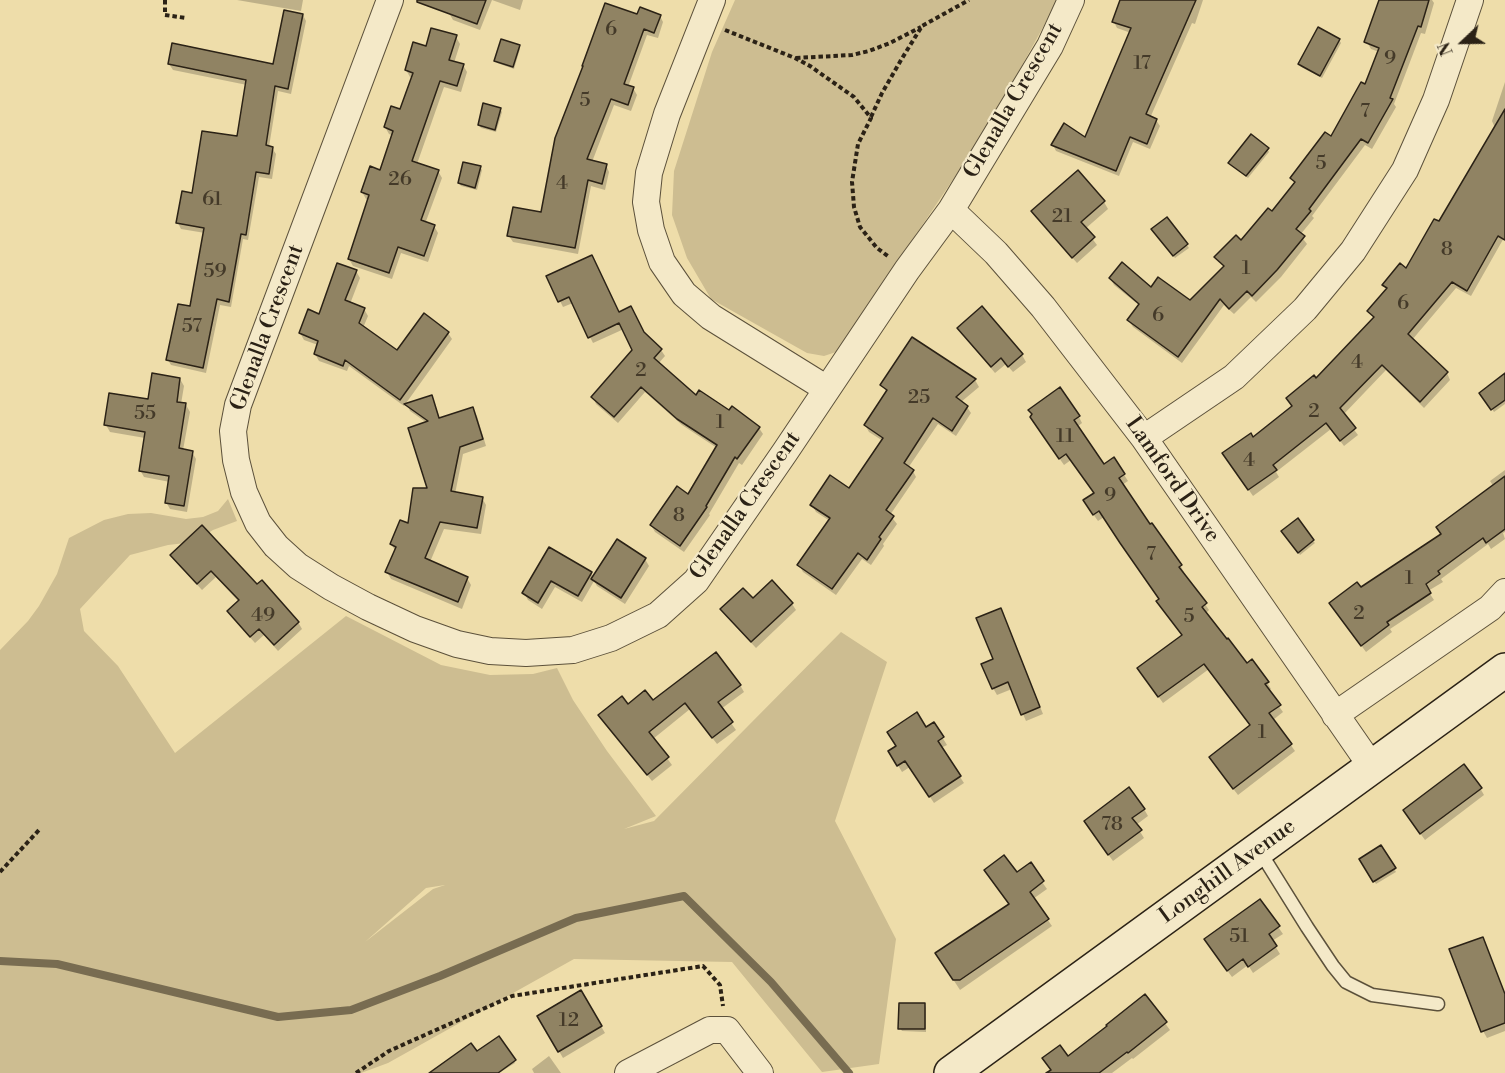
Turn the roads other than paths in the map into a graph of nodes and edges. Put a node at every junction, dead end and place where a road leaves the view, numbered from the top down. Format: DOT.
graph roads {
  1 [pos="390,0"];
  2 [pos="1071,0"];
  3 [pos="1470,0"];
  4 [pos="708,10"];
  5 [pos="951,210"];
  6 [pos="827,389"];
  7 [pos="1144,438"];
  8 [pos="1505,592"];
  9 [pos="1505,670"];
  10 [pos="1335,715"];
  11 [pos="1371,767"];
  12 [pos="1258,849"];
  13 [pos="1438,1005"];
  14 [pos="628,1073"];
  15 [pos="760,1073"];
  16 [pos="951,1073"];
  1 -- 6 [label="street, Glenalla Crescent"];
  2 -- 5 [label="street, Glenalla Crescent"];
  3 -- 7 [label="street"];
  4 -- 6 [label="street"];
  5 -- 6 [label="street, Glenalla Crescent"];
  5 -- 7 [label="street, Lamford Drive"];
  7 -- 10 [label="street, Lamford Drive"];
  8 -- 10 [label="street"];
  9 -- 11 [label="street, Longhill Avenue"];
  10 -- 11 [label="street, Lamford Drive"];
  11 -- 12 [label="street, Longhill Avenue"];
  12 -- 13 [label="lane"];
  12 -- 16 [label="street, Longhill Avenue"];
  14 -- 15 [label="street"];
}
